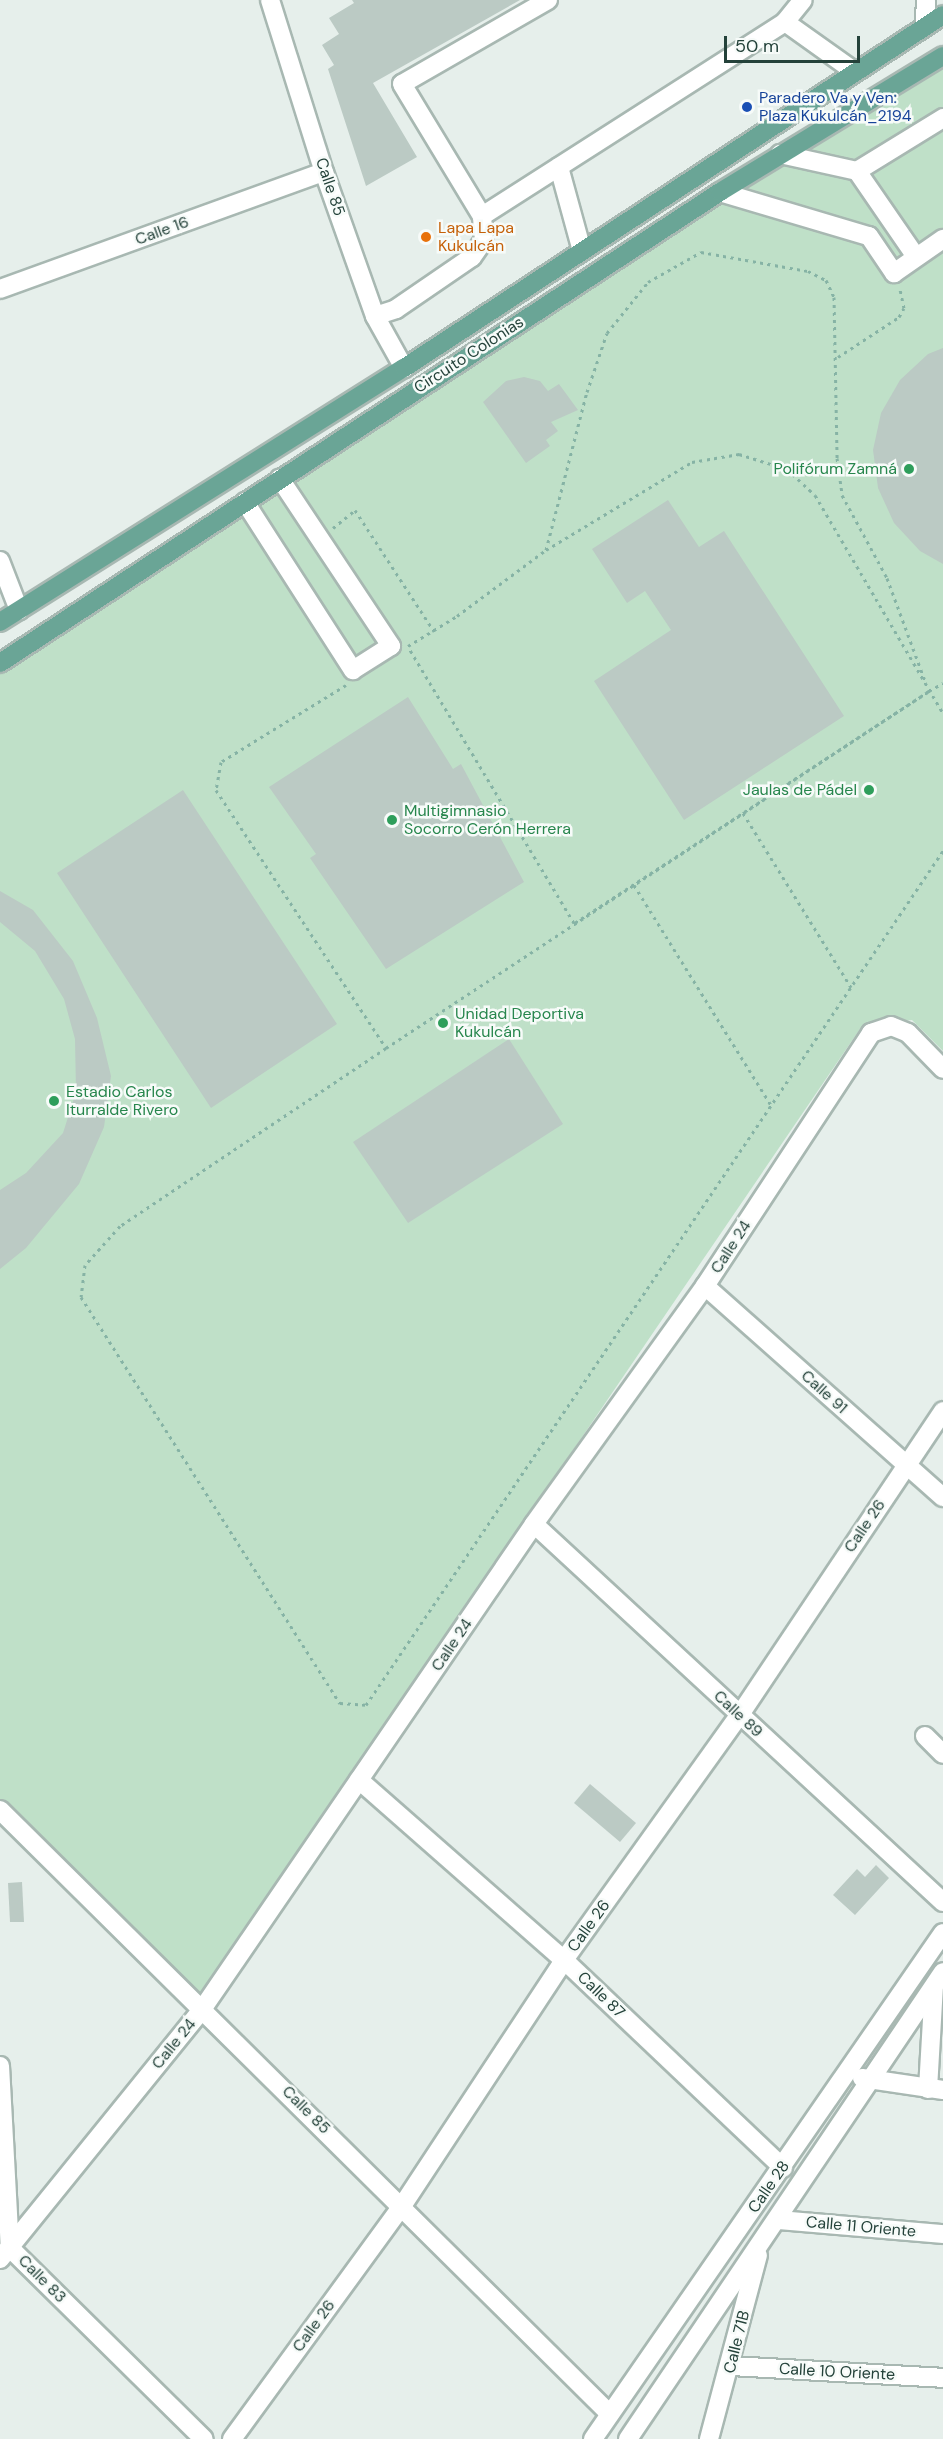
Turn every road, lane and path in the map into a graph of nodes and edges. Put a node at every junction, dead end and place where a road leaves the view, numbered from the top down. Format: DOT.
graph roads {
  1 [pos="270,0"];
  2 [pos="548,0"];
  3 [pos="803,0"];
  4 [pos="926,0"];
  5 [pos="943,15"];
  6 [pos="786,22"];
  7 [pos="925,24"];
  8 [pos="943,56"];
  9 [pos="855,72"];
  10 [pos="943,118"];
  11 [pos="780,154"];
  12 [pos="559,167"];
  13 [pos="857,171"];
  14 [pos="324,172"];
  15 [pos="720,192"];
  16 [pos="482,216"];
  17 [pos="943,238"];
  18 [pos="582,251"];
  19 [pos="916,257"];
  20 [pos="894,273"];
  21 [pos="0,289"];
  22 [pos="375,316"];
  23 [pos="838,357"];
  24 [pos="404,368"];
  25 [pos="320,422"];
  26 [pos="334,443"];
  27 [pos="280,479"];
  28 [pos="244,502"];
  29 [pos="320,539"];
  30 [pos="546,550"];
  31 [pos="0,561"];
  32 [pos="20,610"];
  33 [pos="0,622"];
  34 [pos="434,631"];
  35 [pos="408,647"];
  36 [pos="398,653"];
  37 [pos="0,663"];
  38 [pos="349,683"];
  39 [pos="943,683"];
  40 [pos="929,691"];
  41 [pos="919,698"];
  42 [pos="943,714"];
  43 [pos="743,813"];
  44 [pos="943,851"];
  45 [pos="634,885"];
  46 [pos="851,987"];
  47 [pos="386,1048"];
  48 [pos="943,1069"];
  49 [pos="771,1105"];
  50 [pos="705,1286"];
  51 [pos="943,1411"];
  52 [pos="906,1465"];
  53 [pos="943,1497"];
  54 [pos="534,1524"];
  55 [pos="740,1716"];
  56 [pos="925,1736"];
  57 [pos="943,1754"];
  58 [pos="359,1780"];
  59 [pos="0,1810"];
  60 [pos="943,1902"];
  61 [pos="943,1934"];
  62 [pos="564,1960"];
  63 [pos="939,1978"];
  64 [pos="203,2008"];
  65 [pos="0,2066"];
  66 [pos="849,2073"];
  67 [pos="871,2081"];
  68 [pos="936,2090"];
  69 [pos="783,2168"];
  70 [pos="402,2205"];
  71 [pos="779,2220"];
  72 [pos="943,2234"];
  73 [pos="761,2244"];
  74 [pos="3,2255"];
  75 [pos="731,2366"];
  76 [pos="943,2378"];
  77 [pos="609,2413"];
  78 [pos="204,2439"];
  79 [pos="232,2439"];
  80 [pos="593,2439"];
  81 [pos="628,2439"];
  82 [pos="709,2439"];
  1 -- 14 [label="street, Calle 85"];
  2 -- 16 [label="street"];
  3 -- 6 [label="street"];
  4 -- 7 [label="street"];
  5 -- 7 [label="main road, Circuito Colonias"];
  6 -- 9 [label="street"];
  6 -- 12 [label="street"];
  7 -- 9 [label="main road, Circuito Colonias"];
  8 -- 11 [label="main road, Circuito Colonias"];
  9 -- 18 [label="main road, Circuito Colonias"];
  10 -- 13 [label="street"];
  11 -- 13 [label="street"];
  11 -- 15 [label="main road, Circuito Colonias"];
  12 -- 16 [label="street"];
  12 -- 18 [label="street"];
  13 -- 19 [label="street"];
  14 -- 21 [label="street, Calle 16"];
  14 -- 22 [label="street, Calle 85"];
  15 -- 20 [label="street"];
  15 -- 26 [label="main road, Circuito Colonias"];
  16 -- 22 [label="street"];
  17 -- 19 [label="street"];
  18 -- 24 [label="main road, Circuito Colonias"];
  19 -- 20 [label="street"];
  20 -- 23 [label="path"];
  22 -- 24 [label="street, Calle 85"];
  23 -- 30 [label="path"];
  23 -- 40 [label="path"];
  24 -- 25 [label="main road, Circuito Colonias"];
  25 -- 26 [label="main road"];
  25 -- 32 [label="main road, Circuito Colonias"];
  26 -- 27 [label="main road, Circuito Colonias"];
  27 -- 28 [label="main road, Circuito Colonias"];
  27 -- 29 [label="street"];
  28 -- 29 [label="street"];
  28 -- 37 [label="main road, Circuito Colonias"];
  29 -- 34 [label="path"];
  30 -- 34 [label="path"];
  30 -- 40 [label="path"];
  31 -- 32 [label="street"];
  32 -- 33 [label="main road, Circuito Colonias"];
  34 -- 35 [label="path"];
  35 -- 36 [label="path"];
  35 -- 41 [label="path"];
  38 -- 47 [label="path"];
  39 -- 40 [label="path"];
  40 -- 41 [label="path"];
  40 -- 42 [label="path"];
  41 -- 43 [label="path"];
  43 -- 45 [label="path"];
  43 -- 46 [label="path"];
  44 -- 46 [label="path"];
  45 -- 47 [label="path"];
  45 -- 49 [label="path"];
  46 -- 49 [label="path"];
  47 -- 49 [label="path"];
  48 -- 50 [label="street, Calle 24"];
  50 -- 52 [label="street, Calle 91"];
  50 -- 54 [label="street, Calle 24"];
  51 -- 52 [label="street, Calle 26"];
  52 -- 53 [label="street, Calle 91"];
  52 -- 55 [label="street, Calle 26"];
  54 -- 55 [label="street, Calle 89"];
  54 -- 58 [label="street, Calle 24"];
  55 -- 60 [label="street, Calle 89"];
  55 -- 62 [label="street, Calle 26"];
  56 -- 57 [label="street"];
  58 -- 62 [label="street, Calle 87"];
  58 -- 64 [label="street, Calle 24"];
  59 -- 64 [label="street, Calle 85"];
  61 -- 66 [label="street, Calle 28"];
  62 -- 69 [label="street, Calle 87"];
  62 -- 70 [label="street, Calle 26"];
  63 -- 67 [label="street, Calle 28"];
  63 -- 68 [label="street"];
  64 -- 70 [label="street, Calle 85"];
  64 -- 74 [label="street, Calle 24"];
  65 -- 74 [label="street, Calle 83"];
  66 -- 67 [label="street"];
  66 -- 69 [label="street, Calle 28"];
  67 -- 68 [label="street"];
  67 -- 71 [label="street, Calle 28"];
  69 -- 77 [label="street, Calle 28"];
  70 -- 77 [label="street, Calle 85"];
  70 -- 79 [label="street, Calle 26"];
  71 -- 72 [label="street, Calle 11 Oriente"];
  71 -- 73 [label="street, Calle 28"];
  73 -- 75 [label="street, Calle 71B"];
  73 -- 81 [label="street, Calle 28"];
  74 -- 78 [label="street, Calle 83"];
  75 -- 76 [label="street, Calle 10 Oriente"];
  75 -- 82 [label="street, Calle 71B"];
  77 -- 80 [label="street, Calle 28"];
}
